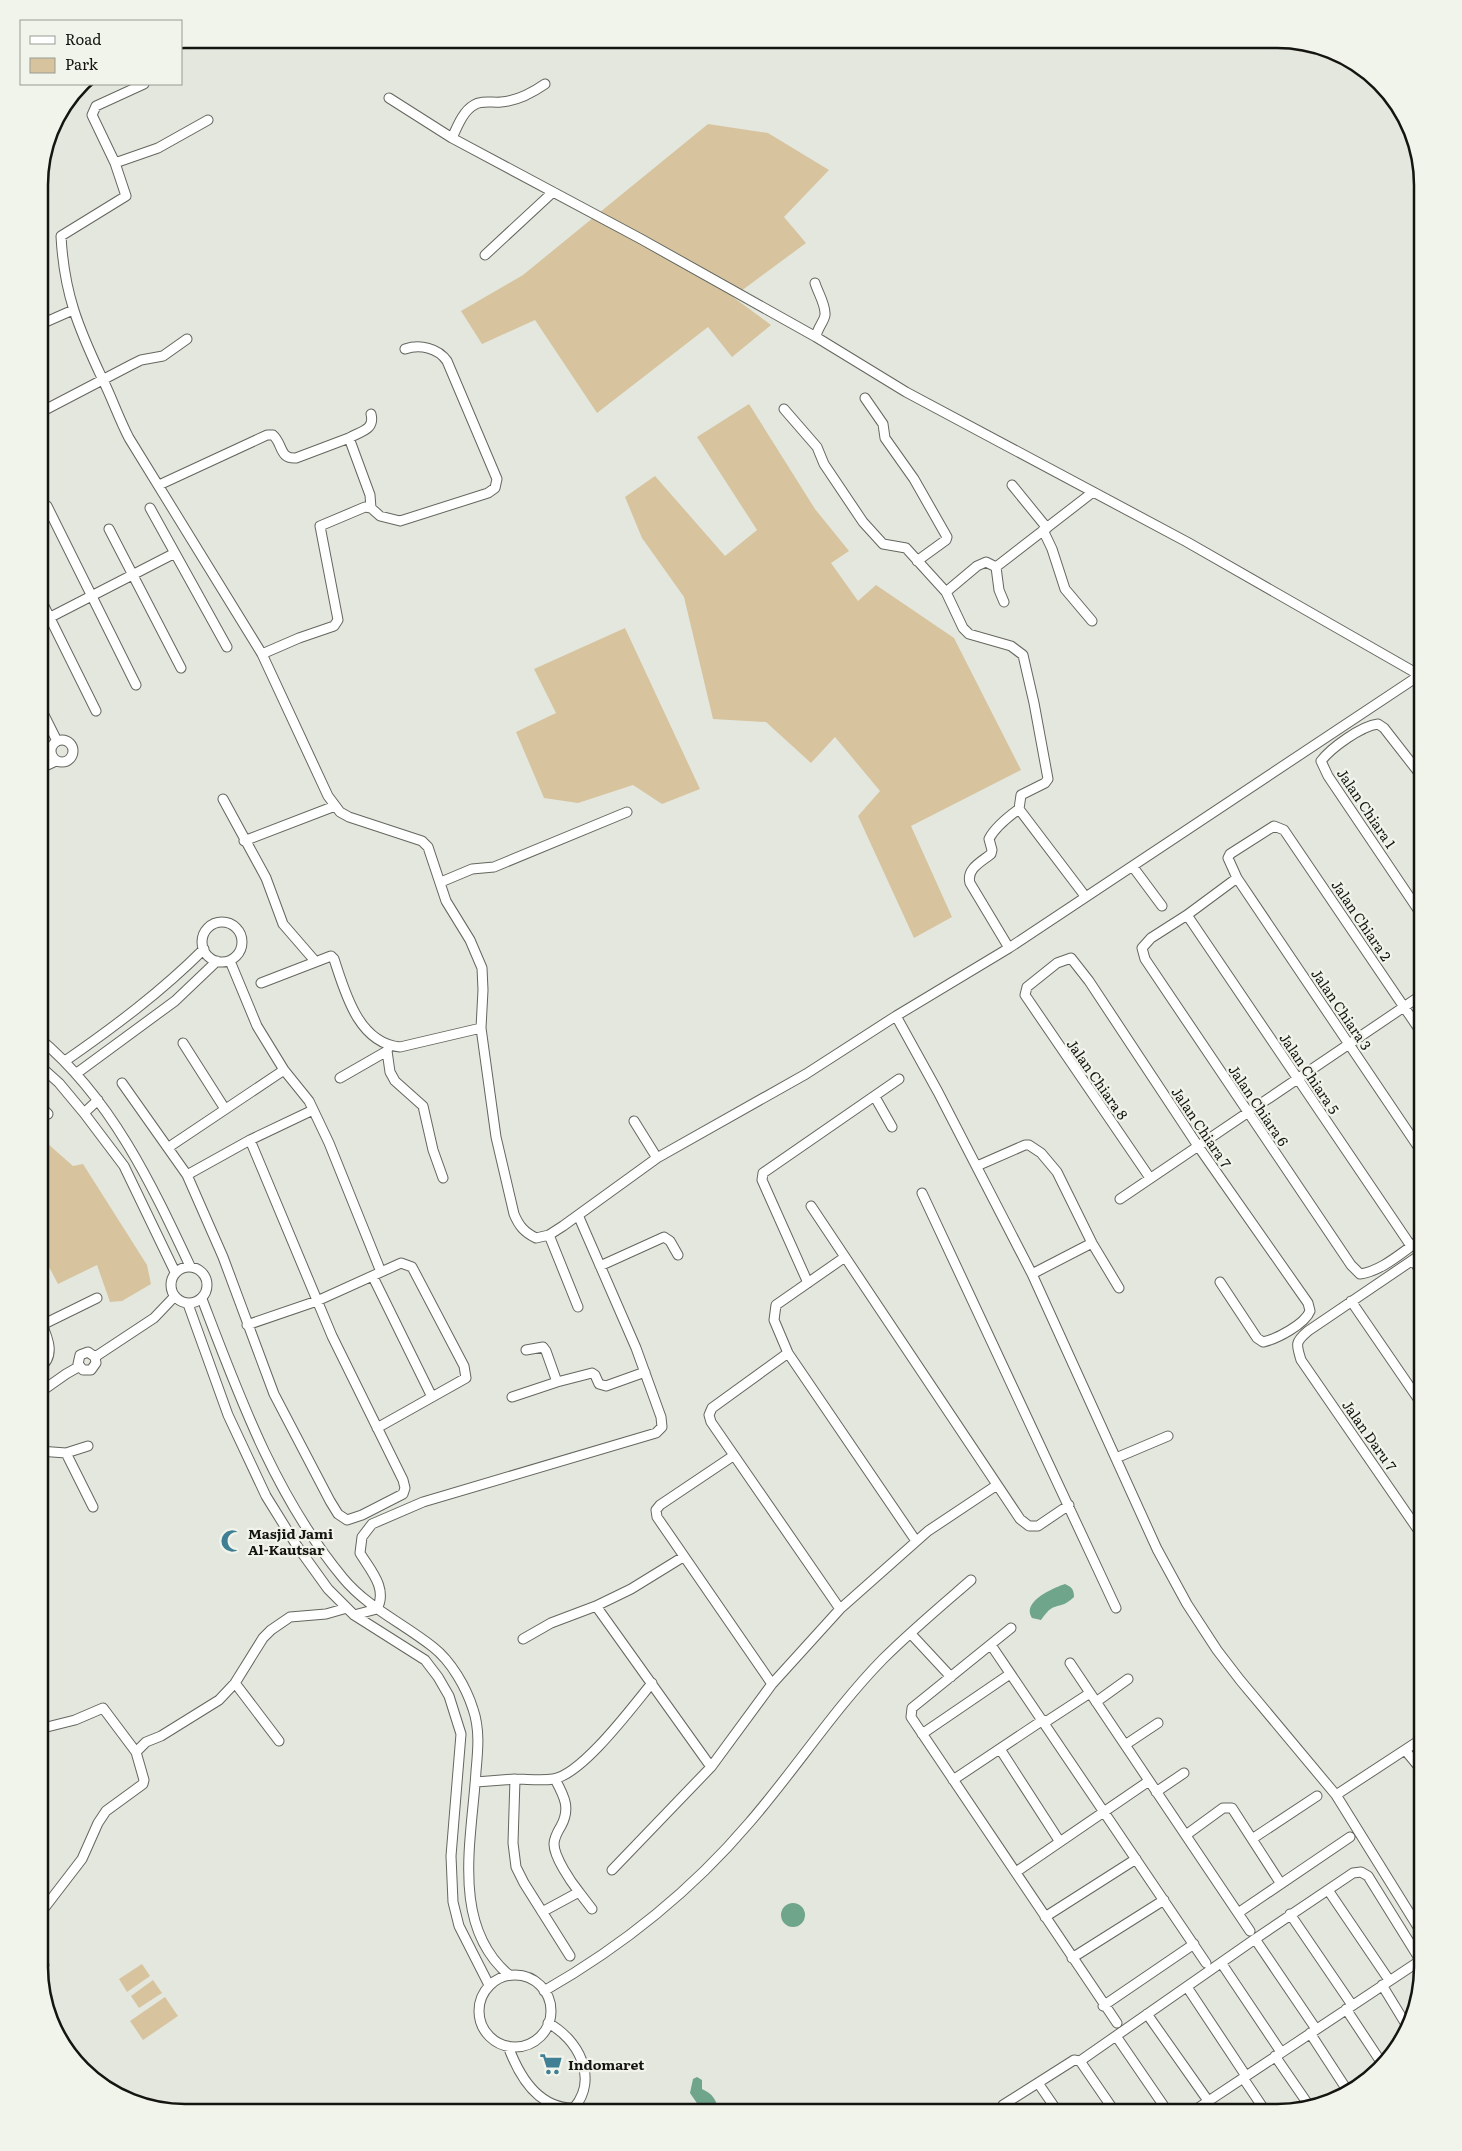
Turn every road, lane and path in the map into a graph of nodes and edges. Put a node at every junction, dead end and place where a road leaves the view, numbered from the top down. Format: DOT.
graph roads {
  1 [pos="545,84"];
  2 [pos="142,85"];
  3 [pos="389,98"];
  4 [pos="208,120"];
  5 [pos="452,138"];
  6 [pos="115,163"];
  7 [pos="553,192"];
  8 [pos="485,255"];
  9 [pos="815,283"];
  10 [pos="73,310"];
  11 [pos="48,321"];
  12 [pos="817,332"];
  13 [pos="187,339"];
  14 [pos="405,349"];
  15 [pos="103,380"];
  16 [pos="865,398"];
  17 [pos="48,408"];
  18 [pos="784,409"];
  19 [pos="371,414"];
  20 [pos="349,438"];
  21 [pos="159,485"];
  22 [pos="1012,485"];
  23 [pos="1093,492"];
  24 [pos="48,508"];
  25 [pos="150,508"];
  26 [pos="371,508"];
  27 [pos="109,529"];
  28 [pos="1045,529"];
  29 [pos="175,553"];
  30 [pos="917,561"];
  31 [pos="996,567"];
  32 [pos="133,574"];
  33 [pos="946,592"];
  34 [pos="91,596"];
  35 [pos="1004,602"];
  36 [pos="48,613"];
  37 [pos="50,617"];
  38 [pos="1092,621"];
  39 [pos="227,647"];
  40 [pos="262,654"];
  41 [pos="181,668"];
  42 [pos="1414,671"];
  43 [pos="1414,681"];
  44 [pos="136,685"];
  45 [pos="96,711"];
  46 [pos="48,723"];
  47 [pos="57,741"];
  48 [pos="51,751"];
  49 [pos="48,752"];
  50 [pos="56,761"];
  51 [pos="48,765"];
  52 [pos="1414,766"];
  53 [pos="222,799"];
  54 [pos="335,806"];
  55 [pos="1019,809"];
  56 [pos="627,812"];
  57 [pos="1274,826"];
  58 [pos="244,841"];
  59 [pos="1132,866"];
  60 [pos="1237,878"];
  61 [pos="441,882"];
  62 [pos="1085,896"];
  63 [pos="1414,904"];
  64 [pos="1162,906"];
  65 [pos="1187,915"];
  66 [pos="1009,948"];
  67 [pos="204,950"];
  68 [pos="217,961"];
  69 [pos="230,961"];
  70 [pos="315,961"];
  71 [pos="261,983"];
  72 [pos="1025,995"];
  73 [pos="1414,1000"];
  74 [pos="1404,1007"];
  75 [pos="135,1011"];
  76 [pos="896,1016"];
  77 [pos="1414,1021"];
  78 [pos="144,1024"];
  79 [pos="480,1028"];
  80 [pos="183,1043"];
  81 [pos="1349,1044"];
  82 [pos="48,1046"];
  83 [pos="388,1048"];
  84 [pos="65,1061"];
  85 [pos="284,1070"];
  86 [pos="77,1073"];
  87 [pos="48,1074"];
  88 [pos="340,1078"];
  89 [pos="899,1079"];
  90 [pos="1298,1079"];
  91 [pos="122,1083"];
  92 [pos="875,1097"];
  93 [pos="98,1100"];
  94 [pos="226,1109"];
  95 [pos="313,1110"];
  96 [pos="84,1113"];
  97 [pos="1247,1113"];
  98 [pos="634,1121"];
  99 [pos="892,1127"];
  100 [pos="250,1140"];
  101 [pos="1414,1141"];
  102 [pos="1198,1146"];
  103 [pos="169,1147"];
  104 [pos="657,1158"];
  105 [pos="977,1166"];
  106 [pos="187,1175"];
  107 [pos="443,1178"];
  108 [pos="1150,1178"];
  109 [pos="922,1193"];
  110 [pos="1120,1199"];
  111 [pos="810,1206"];
  112 [pos="578,1215"];
  113 [pos="549,1235"];
  114 [pos="1092,1243"];
  115 [pos="1414,1244"];
  116 [pos="1411,1246"];
  117 [pos="678,1255"];
  118 [pos="845,1257"];
  119 [pos="1414,1260"];
  120 [pos="190,1266"];
  121 [pos="600,1266"];
  122 [pos="175,1272"];
  123 [pos="1032,1274"];
  124 [pos="377,1275"];
  125 [pos="1220,1282"];
  126 [pos="808,1283"];
  127 [pos="1119,1288"];
  128 [pos="175,1296"];
  129 [pos="97,1298"];
  130 [pos="202,1298"];
  131 [pos="318,1301"];
  132 [pos="1351,1301"];
  133 [pos="188,1304"];
  134 [pos="578,1307"];
  135 [pos="48,1318"];
  136 [pos="247,1325"];
  137 [pos="48,1343"];
  138 [pos="526,1350"];
  139 [pos="788,1353"];
  140 [pos="48,1361"];
  141 [pos="645,1372"];
  142 [pos="557,1382"];
  143 [pos="48,1387"];
  144 [pos="1414,1393"];
  145 [pos="512,1397"];
  146 [pos="432,1398"];
  147 [pos="377,1428"];
  148 [pos="1168,1436"];
  149 [pos="88,1446"];
  150 [pos="48,1452"];
  151 [pos="66,1453"];
  152 [pos="733,1456"];
  153 [pos="1116,1458"];
  154 [pos="997,1484"];
  155 [pos="1069,1505"];
  156 [pos="93,1507"];
  157 [pos="1414,1524"];
  158 [pos="916,1541"];
  159 [pos="683,1557"];
  160 [pos="971,1580"];
  161 [pos="596,1606"];
  162 [pos="1116,1608"];
  163 [pos="377,1609"];
  164 [pos="840,1609"];
  165 [pos="351,1612"];
  166 [pos="1011,1628"];
  167 [pos="911,1634"];
  168 [pos="523,1639"];
  169 [pos="990,1645"];
  170 [pos="1070,1663"];
  171 [pos="1010,1674"];
  172 [pos="951,1677"];
  173 [pos="1128,1679"];
  174 [pos="235,1683"];
  175 [pos="652,1683"];
  176 [pos="772,1684"];
  177 [pos="1090,1693"];
  178 [pos="1096,1702"];
  179 [pos="1044,1721"];
  180 [pos="1158,1723"];
  181 [pos="48,1727"];
  182 [pos="922,1734"];
  183 [pos="279,1740"];
  184 [pos="1414,1744"];
  185 [pos="1125,1745"];
  186 [pos="1000,1748"];
  187 [pos="1406,1750"];
  188 [pos="136,1752"];
  189 [pos="1414,1760"];
  190 [pos="711,1768"];
  191 [pos="1184,1773"];
  192 [pos="515,1779"];
  193 [pos="555,1779"];
  194 [pos="953,1780"];
  195 [pos="1149,1781"];
  196 [pos="476,1782"];
  197 [pos="1156,1792"];
  198 [pos="1336,1795"];
  199 [pos="1317,1796"];
  200 [pos="1105,1812"];
  201 [pos="1186,1835"];
  202 [pos="1252,1838"];
  203 [pos="1350,1838"];
  204 [pos="1060,1842"];
  205 [pos="1136,1858"];
  206 [pos="612,1870"];
  207 [pos="1016,1872"];
  208 [pos="1281,1884"];
  209 [pos="1328,1890"];
  210 [pos="579,1892"];
  211 [pos="1164,1900"];
  212 [pos="48,1903"];
  213 [pos="592,1909"];
  214 [pos="542,1912"];
  215 [pos="1238,1913"];
  216 [pos="1290,1914"];
  217 [pos="1045,1917"];
  218 [pos="1414,1921"];
  219 [pos="1250,1931"];
  220 [pos="1255,1939"];
  221 [pos="1194,1944"];
  222 [pos="1414,1948"];
  223 [pos="570,1956"];
  224 [pos="1072,1958"];
  225 [pos="1206,1963"];
  226 [pos="1222,1964"];
  227 [pos="1414,1964"];
  228 [pos="509,1975"];
  229 [pos="1385,1982"];
  230 [pos="489,1985"];
  231 [pos="1187,1988"];
  232 [pos="544,1990"];
  233 [pos="1103,2006"];
  234 [pos="1349,2007"];
  235 [pos="1147,2014"];
  236 [pos="1404,2020"];
  237 [pos="548,2023"];
  238 [pos="1117,2023"];
  239 [pos="1313,2031"];
  240 [pos="1116,2036"];
  241 [pos="508,2046"];
  242 [pos="1278,2054"];
  243 [pos="1379,2058"];
  244 [pos="1080,2062"];
  245 [pos="1244,2077"];
  246 [pos="1038,2083"];
  247 [pos="1345,2086"];
  248 [pos="1306,2100"];
  249 [pos="1208,2101"];
  250 [pos="552,2103"];
  251 [pos="578,2103"];
  252 [pos="1005,2104"];
  253 [pos="1052,2104"];
  254 [pos="1109,2104"];
  255 [pos="1162,2104"];
  256 [pos="1204,2104"];
  257 [pos="1210,2104"];
  258 [pos="1261,2104"];
  1 -- 5 [label="street"];
  2 -- 6 [label="street"];
  3 -- 5 [label="street"];
  4 -- 6 [label="street"];
  5 -- 7 [label="street"];
  6 -- 10 [label="street"];
  7 -- 8 [label="street"];
  7 -- 12 [label="street"];
  9 -- 12 [label="street"];
  10 -- 11 [label="street"];
  10 -- 15 [label="street"];
  12 -- 23 [label="street"];
  13 -- 15 [label="street"];
  14 -- 26 [label="street"];
  15 -- 17 [label="street"];
  15 -- 21 [label="street"];
  16 -- 30 [label="street"];
  18 -- 30 [label="street"];
  19 -- 20 [label="street"];
  20 -- 21 [label="street"];
  20 -- 26 [label="street"];
  21 -- 40 [label="street"];
  22 -- 28 [label="street"];
  23 -- 28 [label="street"];
  23 -- 42 [label="street"];
  24 -- 34 [label="street"];
  25 -- 29 [label="street"];
  26 -- 40 [label="street"];
  27 -- 32 [label="street"];
  28 -- 31 [label="street"];
  28 -- 38 [label="street"];
  29 -- 32 [label="street"];
  29 -- 39 [label="street"];
  30 -- 33 [label="street"];
  31 -- 33 [label="street"];
  31 -- 35 [label="street"];
  32 -- 34 [label="street"];
  32 -- 41 [label="street"];
  33 -- 55 [label="street"];
  34 -- 37 [label="street"];
  34 -- 44 [label="street"];
  36 -- 37 [label="street"];
  37 -- 45 [label="street"];
  40 -- 54 [label="street"];
  43 -- 59 [label="street"];
  46 -- 47 [label="street"];
  47 -- 48 [label="street"];
  47 -- 50 [label="street"];
  48 -- 49 [label="street"];
  48 -- 50 [label="street"];
  50 -- 51 [label="street"];
  52 -- 63 [label="street, Jalan Chiara 1"];
  53 -- 58 [label="street"];
  54 -- 58 [label="street"];
  54 -- 61 [label="street"];
  55 -- 62 [label="street"];
  55 -- 66 [label="street"];
  56 -- 61 [label="street"];
  57 -- 60 [label="street, Jalan Chiara 3"];
  57 -- 74 [label="street, Jalan Chiara 2"];
  58 -- 70 [label="street"];
  59 -- 62 [label="street"];
  59 -- 64 [label="street"];
  60 -- 65 [label="street"];
  60 -- 81 [label="street, Jalan Chiara 3"];
  61 -- 79 [label="street"];
  62 -- 66 [label="street"];
  65 -- 90 [label="street, Jalan Chiara 5"];
  65 -- 97 [label="street, Jalan Chiara 6"];
  66 -- 76 [label="street"];
  67 -- 68 [label="street"];
  67 -- 69 [label="street"];
  67 -- 75 [label="street"];
  68 -- 69 [label="street"];
  68 -- 78 [label="street"];
  69 -- 85 [label="street"];
  70 -- 71 [label="street"];
  70 -- 83 [label="street"];
  72 -- 102 [label="street, Jalan Chiara 7"];
  72 -- 108 [label="street, Jalan Chiara 8"];
  73 -- 74 [label="street"];
  74 -- 77 [label="street, Jalan Chiara 2"];
  74 -- 81 [label="street"];
  75 -- 78 [label="street"];
  75 -- 84 [label="street"];
  76 -- 104 [label="street"];
  76 -- 105 [label="street"];
  78 -- 86 [label="street"];
  79 -- 83 [label="street"];
  79 -- 113 [label="street"];
  80 -- 94 [label="street"];
  81 -- 90 [label="street"];
  81 -- 101 [label="street, Jalan Chiara 3"];
  82 -- 84 [label="street"];
  83 -- 88 [label="street"];
  83 -- 107 [label="street"];
  84 -- 86 [label="street"];
  85 -- 94 [label="street"];
  85 -- 95 [label="street"];
  86 -- 93 [label="street"];
  87 -- 96 [label="street"];
  89 -- 92 [label="street"];
  90 -- 97 [label="street"];
  90 -- 116 [label="street, Jalan Chiara 5"];
  91 -- 103 [label="street"];
  92 -- 99 [label="street"];
  92 -- 126 [label="street"];
  93 -- 96 [label="street"];
  93 -- 120 [label="street"];
  94 -- 103 [label="street"];
  95 -- 100 [label="street"];
  95 -- 124 [label="street"];
  96 -- 122 [label="street"];
  97 -- 102 [label="street"];
  97 -- 116 [label="street, Jalan Chiara 6"];
  98 -- 104 [label="street"];
  100 -- 106 [label="street"];
  100 -- 131 [label="street"];
  102 -- 108 [label="street"];
  102 -- 125 [label="street, Jalan Chiara 7"];
  103 -- 106 [label="street"];
  104 -- 112 [label="street"];
  105 -- 114 [label="street"];
  105 -- 123 [label="street"];
  106 -- 136 [label="street"];
  108 -- 110 [label="street"];
  109 -- 155 [label="street"];
  111 -- 118 [label="street"];
  112 -- 113 [label="street"];
  112 -- 121 [label="street"];
  113 -- 134 [label="street"];
  114 -- 123 [label="street"];
  114 -- 127 [label="street"];
  115 -- 116 [label="street"];
  117 -- 121 [label="street"];
  118 -- 126 [label="street"];
  118 -- 154 [label="street"];
  119 -- 132 [label="street"];
  120 -- 122 [label="street"];
  120 -- 130 [label="street"];
  121 -- 141 [label="street"];
  122 -- 128 [label="street"];
  123 -- 153 [label="street"];
  124 -- 131 [label="street"];
  124 -- 146 [label="street"];
  124 -- 146 [label="street"];
  126 -- 139 [label="street"];
  128 -- 133 [label="street"];
  128 -- 143 [label="street"];
  129 -- 135 [label="street"];
  130 -- 133 [label="street"];
  130 -- 163 [label="street"];
  131 -- 136 [label="street"];
  131 -- 147 [label="street"];
  132 -- 144 [label="street"];
  132 -- 157 [label="street, Jalan Daru 7"];
  133 -- 165 [label="street"];
  136 -- 147 [label="street"];
  137 -- 140 [label="street"];
  138 -- 142 [label="street"];
  139 -- 152 [label="street"];
  139 -- 158 [label="street"];
  141 -- 142 [label="street"];
  141 -- 163 [label="street"];
  142 -- 145 [label="street"];
  146 -- 147 [label="street"];
  148 -- 153 [label="street"];
  149 -- 151 [label="street"];
  150 -- 151 [label="street"];
  151 -- 156 [label="street"];
  152 -- 159 [label="street"];
  152 -- 164 [label="street"];
  153 -- 198 [label="street"];
  154 -- 155 [label="street"];
  154 -- 158 [label="street"];
  155 -- 162 [label="street"];
  158 -- 164 [label="street"];
  159 -- 161 [label="street"];
  159 -- 176 [label="street"];
  160 -- 167 [label="street"];
  161 -- 168 [label="street"];
  161 -- 175 [label="street"];
  163 -- 165 [label="street"];
  163 -- 196 [label="street"];
  164 -- 176 [label="street"];
  165 -- 174 [label="street"];
  165 -- 230 [label="street"];
  166 -- 169 [label="street"];
  167 -- 172 [label="street"];
  167 -- 232 [label="street"];
  169 -- 171 [label="street"];
  169 -- 172 [label="street"];
  170 -- 177 [label="street"];
  171 -- 179 [label="street"];
  171 -- 182 [label="street"];
  172 -- 182 [label="street"];
  173 -- 178 [label="street"];
  174 -- 183 [label="street"];
  174 -- 188 [label="street"];
  175 -- 190 [label="street"];
  175 -- 193 [label="street"];
  176 -- 190 [label="street"];
  177 -- 178 [label="street"];
  177 -- 179 [label="street"];
  178 -- 185 [label="street"];
  179 -- 186 [label="street"];
  179 -- 200 [label="street"];
  180 -- 185 [label="street"];
  181 -- 188 [label="street"];
  182 -- 194 [label="street"];
  184 -- 187 [label="street"];
  185 -- 195 [label="street"];
  186 -- 194 [label="street"];
  186 -- 204 [label="street"];
  187 -- 189 [label="street"];
  187 -- 198 [label="street"];
  188 -- 212 [label="street"];
  190 -- 206 [label="street"];
  191 -- 197 [label="street"];
  192 -- 193 [label="street"];
  192 -- 196 [label="street"];
  192 -- 214 [label="street"];
  193 -- 210 [label="street"];
  194 -- 207 [label="street"];
  195 -- 197 [label="street"];
  195 -- 200 [label="street"];
  196 -- 228 [label="street"];
  197 -- 201 [label="street"];
  198 -- 218 [label="street"];
  199 -- 202 [label="street"];
  200 -- 204 [label="street"];
  200 -- 205 [label="street"];
  201 -- 202 [label="street"];
  201 -- 215 [label="street"];
  202 -- 208 [label="street"];
  203 -- 208 [label="street"];
  204 -- 207 [label="street"];
  205 -- 211 [label="street"];
  205 -- 217 [label="street"];
  207 -- 217 [label="street"];
  208 -- 215 [label="street"];
  209 -- 216 [label="street"];
  209 -- 222 [label="street"];
  209 -- 229 [label="street"];
  210 -- 213 [label="street"];
  210 -- 214 [label="street"];
  211 -- 221 [label="street"];
  211 -- 224 [label="street"];
  214 -- 223 [label="street"];
  215 -- 219 [label="street"];
  216 -- 220 [label="street"];
  216 -- 234 [label="street"];
  217 -- 224 [label="street"];
  220 -- 226 [label="street"];
  220 -- 239 [label="street"];
  221 -- 225 [label="street"];
  221 -- 233 [label="street"];
  224 -- 233 [label="street"];
  226 -- 231 [label="street"];
  226 -- 242 [label="street"];
  227 -- 229 [label="street"];
  228 -- 230 [label="street"];
  228 -- 232 [label="street"];
  229 -- 234 [label="street"];
  229 -- 236 [label="street"];
  230 -- 241 [label="street"];
  231 -- 235 [label="street"];
  231 -- 245 [label="street"];
  232 -- 237 [label="street"];
  233 -- 238 [label="street"];
  234 -- 239 [label="street"];
  234 -- 243 [label="street"];
  235 -- 240 [label="street"];
  235 -- 249 [label="street"];
  237 -- 241 [label="street"];
  237 -- 251 [label="street"];
  239 -- 242 [label="street"];
  239 -- 247 [label="street"];
  240 -- 244 [label="street"];
  240 -- 255 [label="street"];
  241 -- 250 [label="street"];
  242 -- 245 [label="street"];
  242 -- 248 [label="street"];
  244 -- 246 [label="street"];
  244 -- 254 [label="street"];
  245 -- 249 [label="street"];
  245 -- 258 [label="street"];
  246 -- 252 [label="street"];
  246 -- 253 [label="street"];
  249 -- 256 [label="street"];
  249 -- 257 [label="street"];
}
